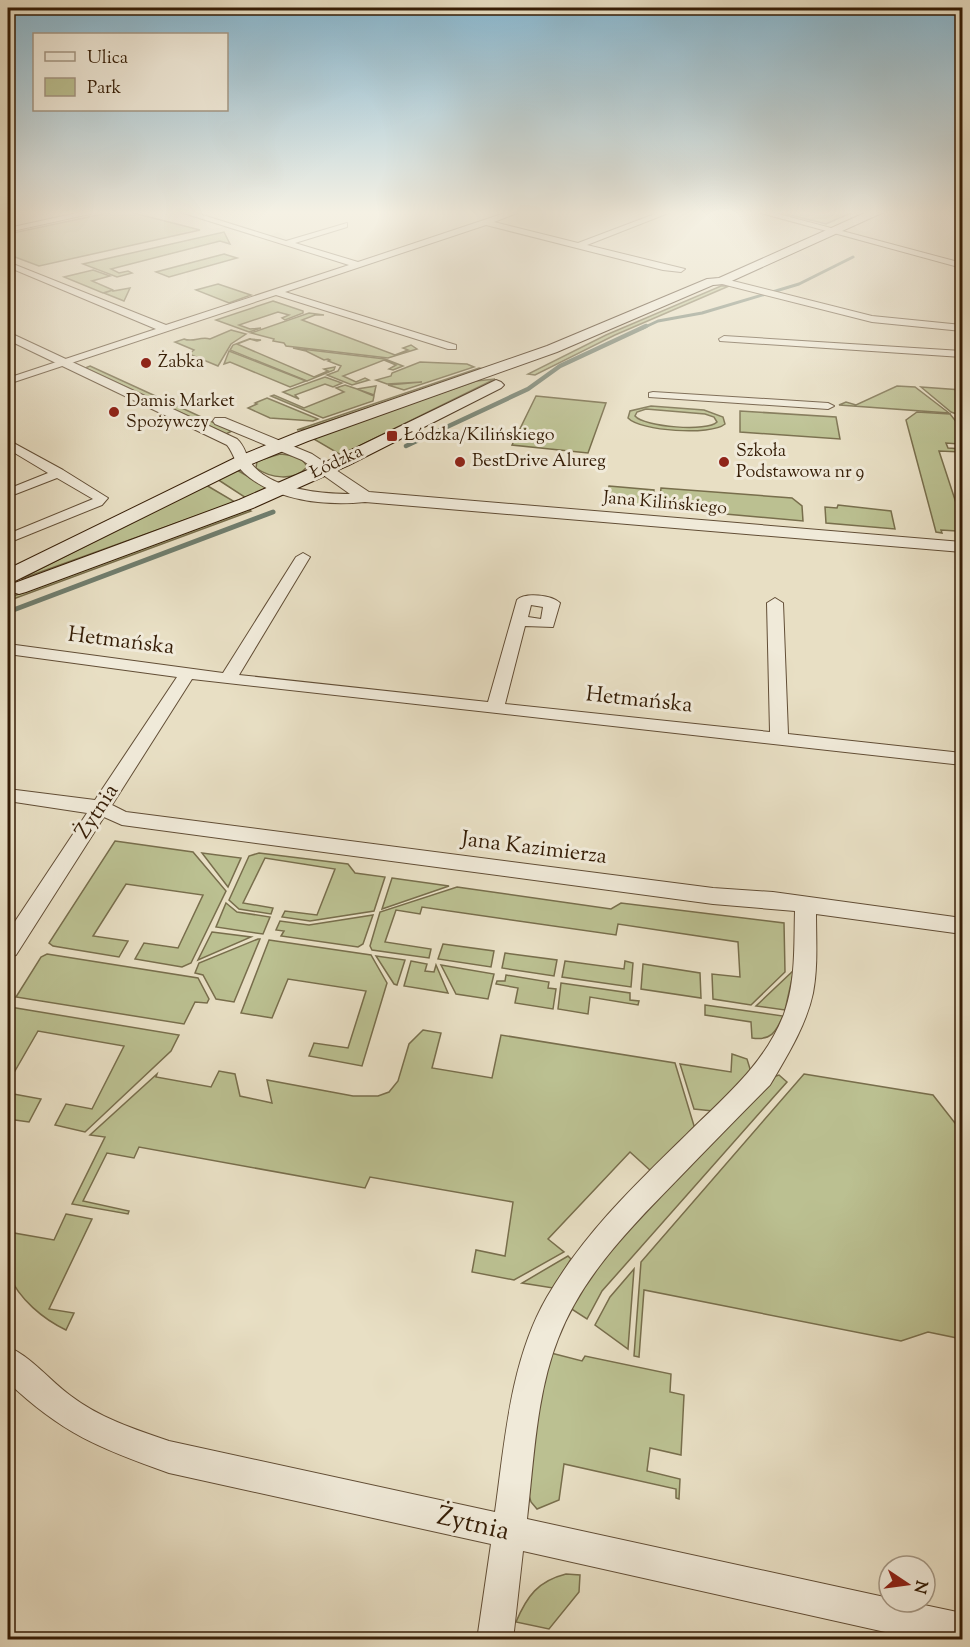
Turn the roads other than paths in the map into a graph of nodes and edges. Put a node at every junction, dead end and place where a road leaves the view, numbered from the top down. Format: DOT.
graph roads {
  1 [pos="68,289"];
  2 [pos="286,289"];
  3 [pos="694,289"];
  4 [pos="711,289"];
  5 [pos="752,289"];
  6 [pos="276,292"];
  7 [pos="8,324"];
  8 [pos="963,328"];
  9 [pos="166,329"];
  10 [pos="8,336"];
  11 [pos="724,339"];
  12 [pos="452,347"];
  13 [pos="963,354"];
  14 [pos="79,357"];
  15 [pos="64,363"];
  16 [pos="8,381"];
  17 [pos="653,394"];
  18 [pos="828,406"];
  19 [pos="8,444"];
  20 [pos="280,446"];
  21 [pos="243,461"];
  22 [pos="324,469"];
  23 [pos="59,473"];
  24 [pos="283,488"];
  25 [pos="8,493"];
  26 [pos="365,497"];
  27 [pos="8,539"];
  28 [pos="963,548"];
  29 [pos="303,557"];
  30 [pos="8,577"];
  31 [pos="8,592"];
  32 [pos="775,603"];
  33 [pos="519,621"];
  34 [pos="8,649"];
  35 [pos="187,674"];
  36 [pos="228,679"];
  37 [pos="495,707"];
  38 [pos="779,739"];
  39 [pos="963,759"];
  40 [pos="8,795"];
  41 [pos="101,808"];
  42 [pos="806,906"];
  43 [pos="963,926"];
  44 [pos="8,949"];
  45 [pos="8,1362"];
  46 [pos="508,1533"];
  47 [pos="963,1631"];
  48 [pos="495,1640"];
  1 -- 9 [label="street"];
  2 -- 6 [label="street"];
  3 -- 20 [label="main road, Łódzka"];
  4 -- 22 [label="main road, Łódzka"];
  5 -- 8 [label="street"];
  6 -- 9 [label="street"];
  6 -- 12 [label="street"];
  7 -- 14 [label="street, Jana Kilińskiego"];
  9 -- 14 [label="street"];
  10 -- 15 [label="street, Jana Kilińskiego"];
  11 -- 13 [label="street"];
  14 -- 15 [label="street"];
  14 -- 20 [label="street, Jana Kilińskiego"];
  15 -- 16 [label="street"];
  15 -- 21 [label="street, Jana Kilińskiego"];
  17 -- 18 [label="street"];
  19 -- 23 [label="street"];
  20 -- 21 [label="main road, Łódzka"];
  20 -- 22 [label="street, Jana Kilińskiego"];
  21 -- 24 [label="street, Jana Kilińskiego"];
  21 -- 30 [label="main road, Łódzka"];
  22 -- 24 [label="main road, Łódzka"];
  22 -- 26 [label="street, Jana Kilińskiego"];
  23 -- 25 [label="street"];
  23 -- 27 [label="street"];
  24 -- 26 [label="street, Jana Kilińskiego"];
  24 -- 31 [label="main road, Łódzka"];
  26 -- 28 [label="street, Jana Kilińskiego"];
  29 -- 36 [label="street"];
  32 -- 38 [label="street"];
  33 -- 37 [label="street"];
  34 -- 35 [label="street, Hetmańska"];
  35 -- 36 [label="street, Hetmańska"];
  35 -- 41 [label="street, Żytnia"];
  36 -- 37 [label="street, Hetmańska"];
  37 -- 38 [label="street, Hetmańska"];
  38 -- 39 [label="street, Hetmańska"];
  40 -- 41 [label="street, Jana Kazimierza"];
  41 -- 42 [label="street, Jana Kazimierza"];
  41 -- 44 [label="street, Żytnia"];
  42 -- 43 [label="street, Jana Kazimierza"];
  42 -- 46 [label="street"];
  45 -- 46 [label="street, Żytnia"];
  46 -- 47 [label="street, Żytnia"];
  46 -- 48 [label="street"];
}
